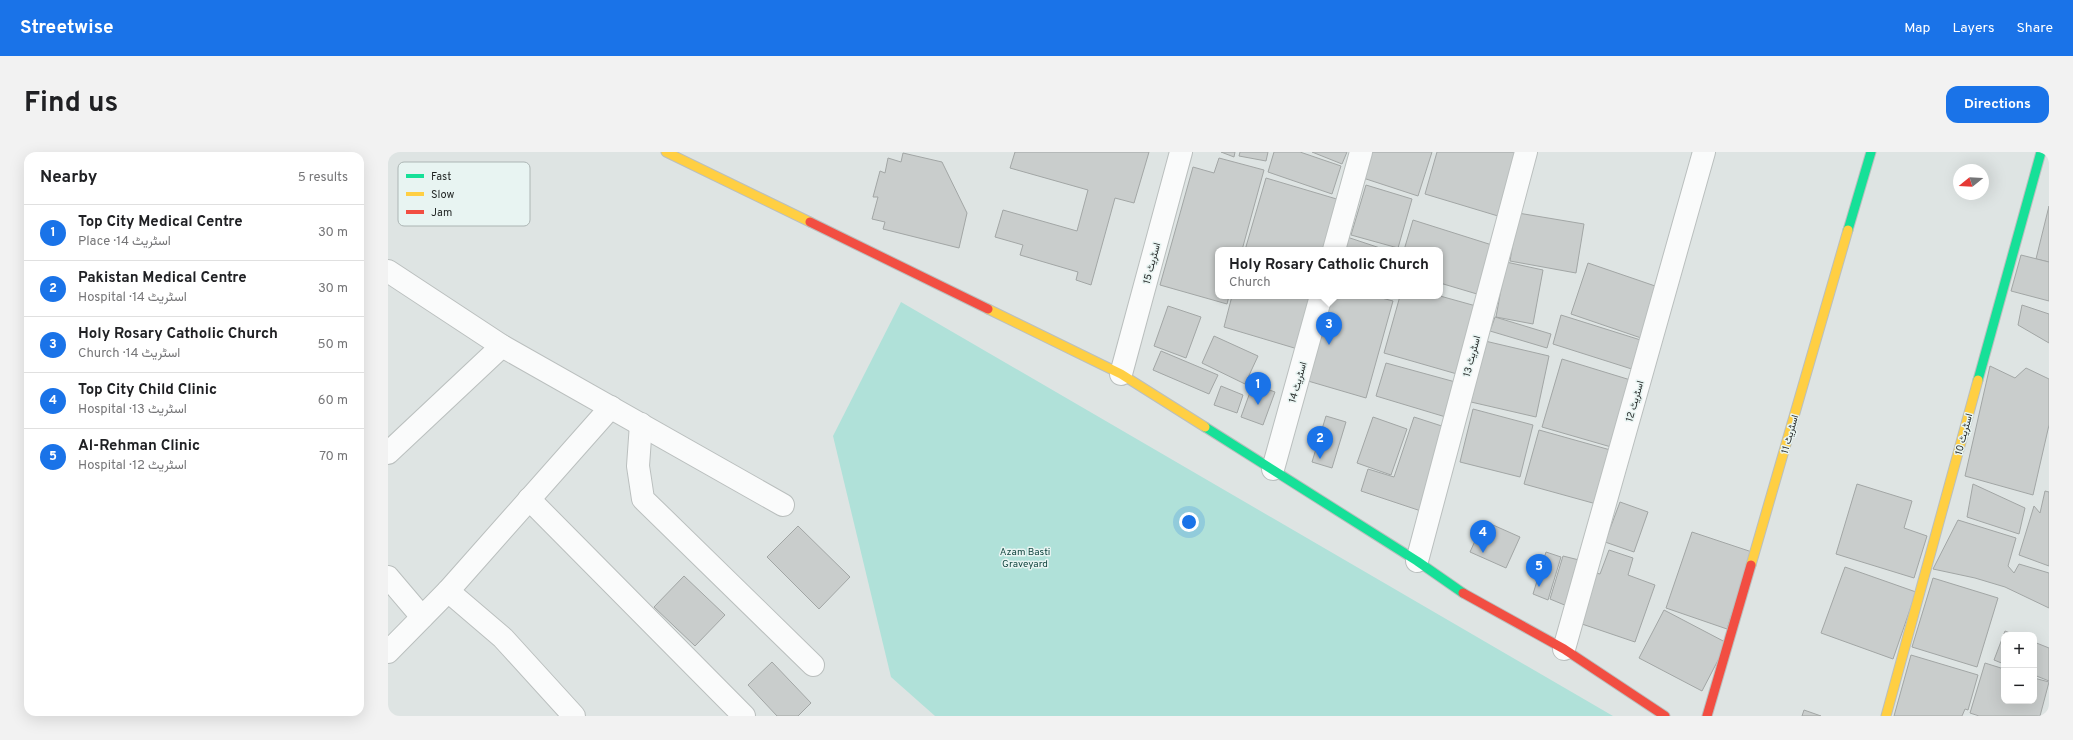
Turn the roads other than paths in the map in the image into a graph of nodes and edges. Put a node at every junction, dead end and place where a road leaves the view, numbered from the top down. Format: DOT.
graph roads {
  1 [pos="666,152"];
  2 [pos="1181,152"];
  3 [pos="1361,152"];
  4 [pos="1526,152"];
  5 [pos="1704,152"];
  6 [pos="1871,152"];
  7 [pos="2041,152"];
  8 [pos="1335,247"];
  9 [pos="388,271"];
  10 [pos="1320,299"];
  11 [pos="502,346"];
  12 [pos="1121,374"];
  13 [pos="611,407"];
  14 [pos="641,424"];
  15 [pos="388,453"];
  16 [pos="1273,469"];
  17 [pos="529,499"];
  18 [pos="783,505"];
  19 [pos="1417,561"];
  20 [pos="388,577"];
  21 [pos="448,591"];
  22 [pos="422,617"];
  23 [pos="1564,649"];
  24 [pos="388,652"];
  25 [pos="813,665"];
  26 [pos="574,716"];
  27 [pos="744,716"];
  28 [pos="1665,716"];
  29 [pos="1707,716"];
  30 [pos="1886,716"];
  1 -- 12 [label="street"];
  2 -- 12 [label="street, اسٹریٹ 15"];
  3 -- 8 [label="street"];
  4 -- 19 [label="street, اسٹریٹ 13"];
  5 -- 23 [label="street, اسٹریٹ 12"];
  6 -- 29 [label="street, اسٹریٹ 11"];
  7 -- 30 [label="street, اسٹریٹ 10"];
  9 -- 11 [label="street"];
  10 -- 16 [label="street, اسٹریٹ 14"];
  11 -- 13 [label="street"];
  11 -- 15 [label="street"];
  12 -- 16 [label="street"];
  13 -- 14 [label="street"];
  13 -- 17 [label="street"];
  14 -- 18 [label="street"];
  14 -- 25 [label="street"];
  16 -- 19 [label="street"];
  17 -- 21 [label="street"];
  17 -- 27 [label="street"];
  19 -- 23 [label="street"];
  20 -- 22 [label="street"];
  21 -- 22 [label="street"];
  21 -- 26 [label="street"];
  22 -- 24 [label="street"];
  23 -- 28 [label="street"];
}
